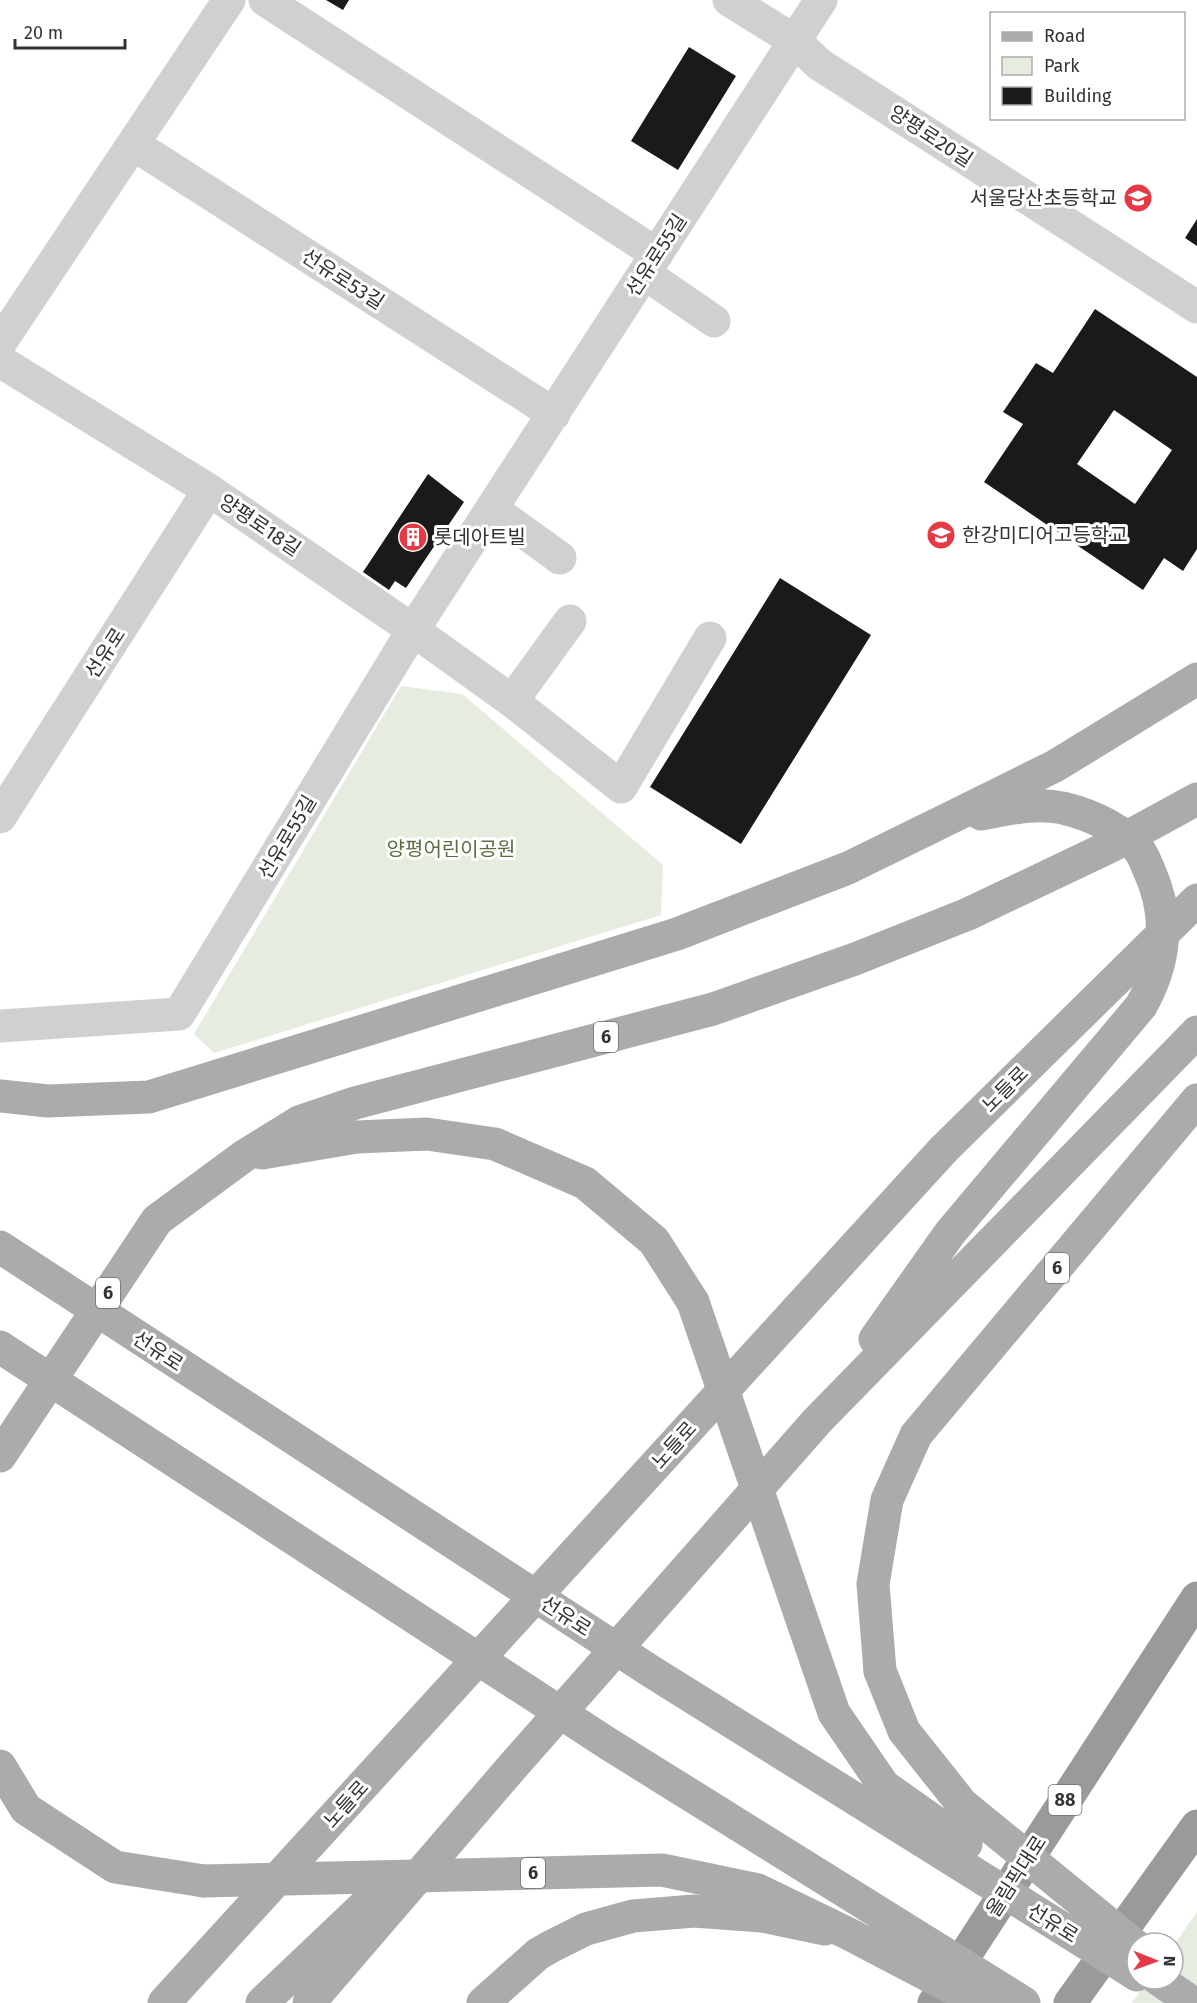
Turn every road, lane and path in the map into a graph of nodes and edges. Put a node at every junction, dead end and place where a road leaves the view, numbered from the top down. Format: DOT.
graph roads {
  1 [pos="229,0"];
  2 [pos="265,0"];
  3 [pos="729,0"];
  4 [pos="821,0"];
  5 [pos="795,41"];
  6 [pos="133,144"];
  7 [pos="650,263"];
  8 [pos="1197,307"];
  9 [pos="714,321"];
  10 [pos="0,343"];
  11 [pos="0,361"];
  12 [pos="554,414"];
  13 [pos="209,490"];
  14 [pos="492,509"];
  15 [pos="560,558"];
  16 [pos="570,621"];
  17 [pos="413,630"];
  18 [pos="710,638"];
  19 [pos="1197,679"];
  20 [pos="512,701"];
  21 [pos="1197,799"];
  22 [pos="0,817"];
  23 [pos="950,819"];
  24 [pos="1197,900"];
  25 [pos="0,1026"];
  26 [pos="1197,1032"];
  27 [pos="0,1096"];
  28 [pos="1197,1100"];
  29 [pos="244,1156"];
  30 [pos="0,1247"];
  31 [pos="0,1347"];
  32 [pos="818,1421"];
  33 [pos="0,1456"];
  34 [pos="1197,1598"];
  35 [pos="0,1766"];
  36 [pos="513,1766"];
  37 [pos="1197,1826"];
  38 [pos="849,1934"];
  39 [pos="1125,1937"];
  40 [pos="1125,1956"];
  41 [pos="1125,1968"];
  42 [pos="1185,1986"];
  43 [pos="1162,1991"];
  44 [pos="1176,1991"];
  45 [pos="1197,1996"];
  46 [pos="164,2003"];
  47 [pos="262,2003"];
  48 [pos="309,2003"];
  49 [pos="483,2003"];
  50 [pos="934,2003"];
  51 [pos="981,2003"];
  52 [pos="1024,2003"];
  53 [pos="1070,2003"];
  54 [pos="1182,2003"];
  55 [pos="1193,2003"];
  1 -- 6 [label="street"];
  2 -- 7 [label="street"];
  3 -- 5 [label="street, 양평로20길"];
  4 -- 5 [label="street, 선유로55길"];
  5 -- 7 [label="street, 선유로55길"];
  5 -- 8 [label="street, 양평로20길"];
  6 -- 10 [label="street"];
  6 -- 12 [label="street, 선유로53길"];
  7 -- 9 [label="street"];
  7 -- 12 [label="street, 선유로55길"];
  11 -- 13 [label="street, 양평로18길"];
  12 -- 14 [label="street, 선유로55길"];
  13 -- 17 [label="street, 양평로18길"];
  13 -- 22 [label="street, 선유로"];
  14 -- 15 [label="street"];
  14 -- 17 [label="street, 선유로55길"];
  16 -- 20 [label="street"];
  17 -- 20 [label="street, 양평로18길"];
  17 -- 25 [label="street, 선유로55길"];
  18 -- 20 [label="street, 양평로18길"];
  19 -- 23 [label="main road"];
  21 -- 29 [label="main road, 6, bridge"];
  23 -- 27 [label="main road"];
  23 -- 32 [label="main road"];
  24 -- 46 [label="main road, 노들로, bridge"];
  26 -- 32 [label="main road"];
  28 -- 39 [label="main road, 6, bridge"];
  29 -- 33 [label="main road, 6"];
  29 -- 40 [label="main road, bridge"];
  30 -- 41 [label="main road, 선유로, bridge"];
  31 -- 52 [label="main road, bridge"];
  32 -- 36 [label="main road"];
  34 -- 50 [label="highway, 올림픽대로 / 88"];
  35 -- 38 [label="main road, 6, bridge"];
  36 -- 47 [label="main road"];
  36 -- 48 [label="main road"];
  37 -- 53 [label="highway"];
  38 -- 49 [label="main road, bridge"];
  38 -- 51 [label="main road, 6, bridge"];
  42 -- 45 [label="main road"];
  43 -- 54 [label="main road"];
  44 -- 55 [label="main road, bridge"];
}
